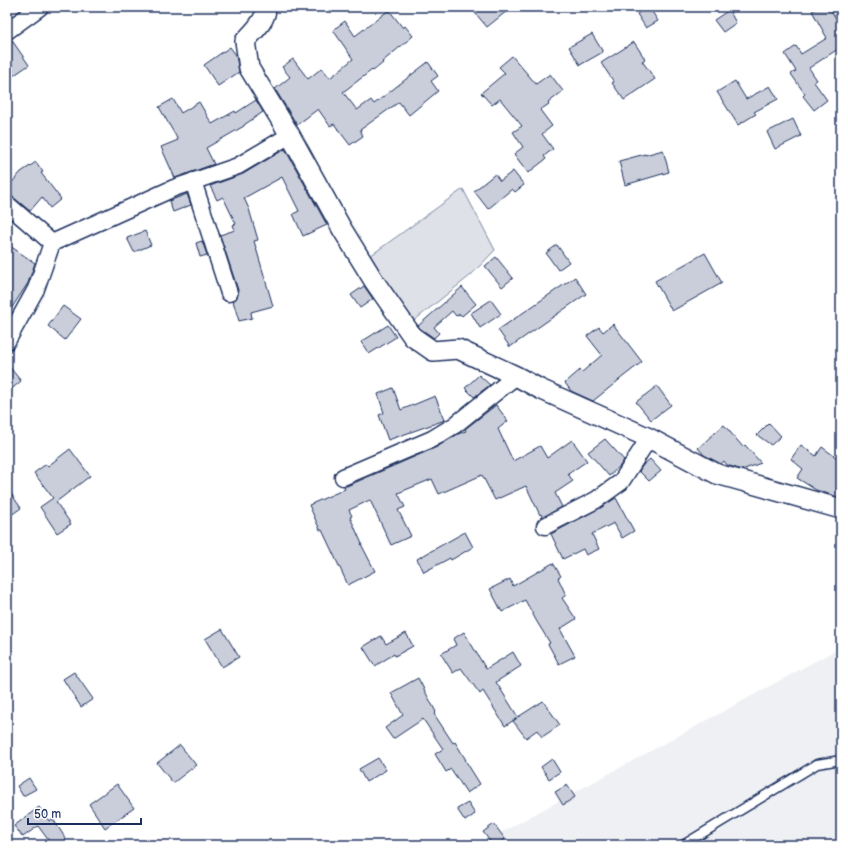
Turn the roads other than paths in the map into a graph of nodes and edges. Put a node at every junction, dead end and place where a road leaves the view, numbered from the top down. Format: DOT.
graph roads {
  1 [pos="40,7"];
  2 [pos="266,7"];
  3 [pos="7,31"];
  4 [pos="290,135"];
  5 [pos="192,181"];
  6 [pos="7,204"];
  7 [pos="52,243"];
  8 [pos="228,293"];
  9 [pos="7,341"];
  10 [pos="516,376"];
  11 [pos="649,438"];
  12 [pos="343,477"];
  13 [pos="841,509"];
  14 [pos="545,526"];
  15 [pos="841,760"];
  16 [pos="683,845"];
  1 -- 3 [label="street"];
  2 -- 4 [label="street"];
  4 -- 5 [label="street"];
  4 -- 10 [label="street"];
  5 -- 7 [label="street"];
  5 -- 8 [label="street"];
  6 -- 7 [label="street"];
  7 -- 9 [label="street"];
  10 -- 11 [label="street"];
  10 -- 12 [label="street"];
  11 -- 13 [label="street"];
  11 -- 14 [label="street"];
  15 -- 16 [label="lane"];
}
